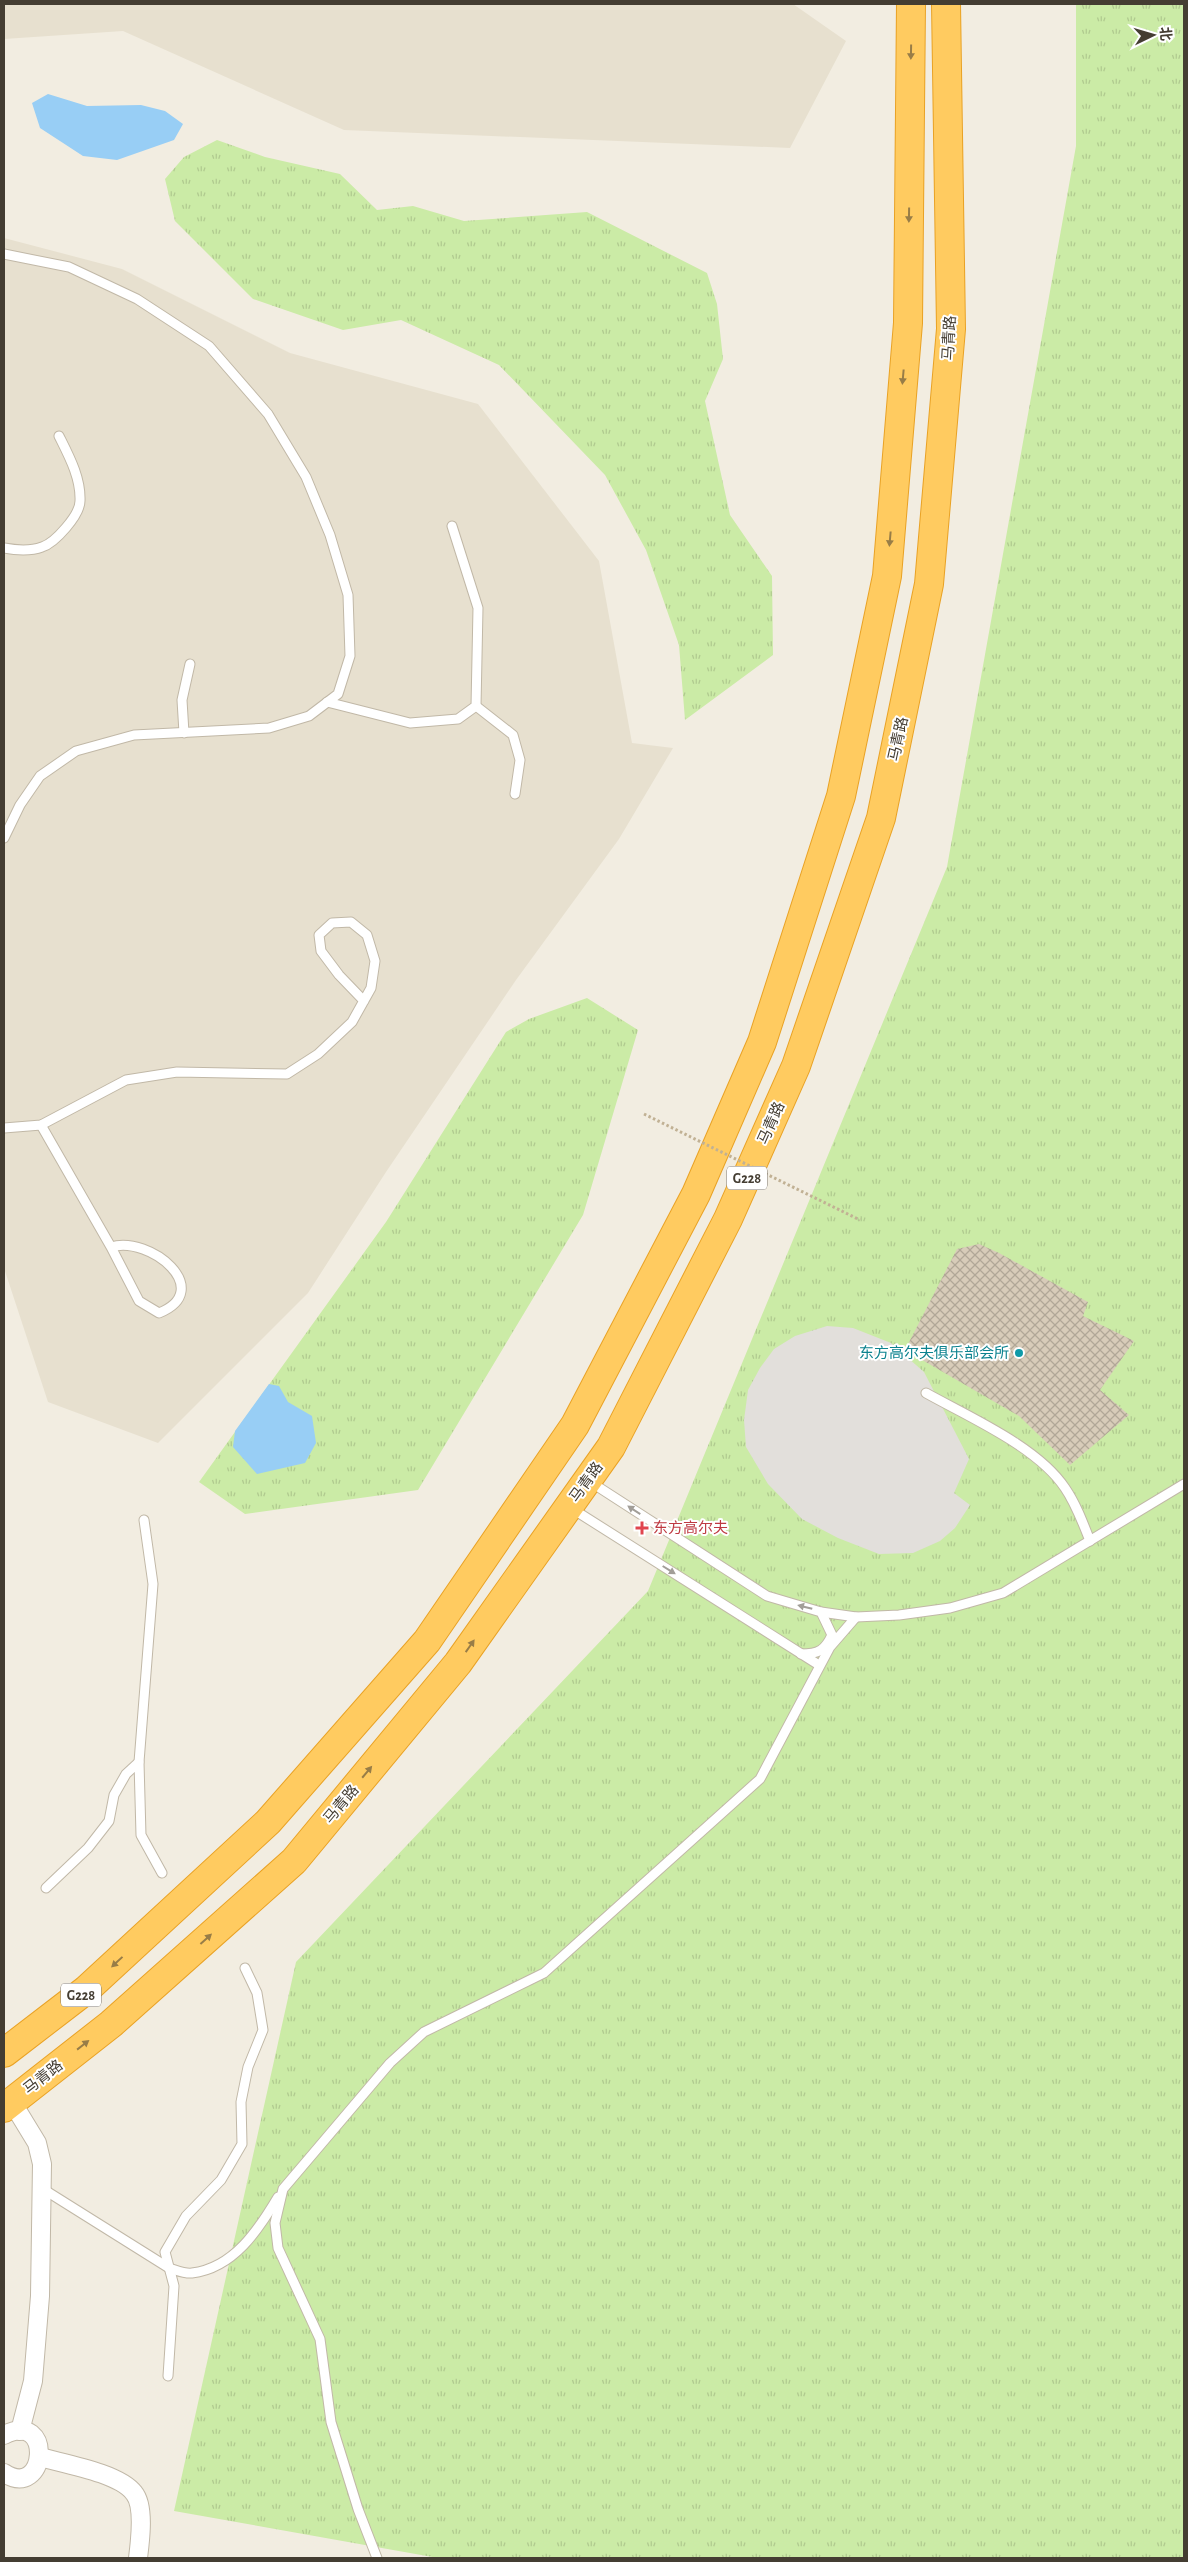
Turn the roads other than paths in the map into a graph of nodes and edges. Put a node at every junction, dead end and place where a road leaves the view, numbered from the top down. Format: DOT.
graph roads {
  1 [pos="911,4"];
  2 [pos="946,4"];
  3 [pos="4,254"];
  4 [pos="60,436"];
  5 [pos="452,526"];
  6 [pos="4,548"];
  7 [pos="190,664"];
  8 [pos="327,702"];
  9 [pos="476,706"];
  10 [pos="184,733"];
  11 [pos="515,794"];
  12 [pos="4,838"];
  13 [pos="364,1001"];
  14 [pos="41,1125"];
  15 [pos="4,1128"];
  16 [pos="111,1247"];
  17 [pos="926,1393"];
  18 [pos="588,1480"];
  19 [pos="1184,1484"];
  20 [pos="568,1507"];
  21 [pos="144,1520"];
  22 [pos="1090,1541"];
  23 [pos="821,1612"];
  24 [pos="856,1617"];
  25 [pos="801,1654"];
  26 [pos="819,1666"];
  27 [pos="139,1762"];
  28 [pos="162,1873"];
  29 [pos="46,1888"];
  30 [pos="245,1968"];
  31 [pos="4,2053"];
  32 [pos="8,2105"];
  33 [pos="283,2189"];
  34 [pos="43,2190"];
  35 [pos="169,2268"];
  36 [pos="168,2376"];
  37 [pos="12,2433"];
  38 [pos="40,2457"];
  39 [pos="4,2473"];
  40 [pos="138,2558"];
  41 [pos="377,2558"];
  1 -- 31 [label="highway, G228, one-way"];
  2 -- 18 [label="highway, 马青路 / G228"];
  3 -- 8 [label="lane"];
  4 -- 6 [label="lane"];
  5 -- 9 [label="lane"];
  7 -- 10 [label="lane"];
  8 -- 9 [label="lane"];
  8 -- 10 [label="lane"];
  9 -- 11 [label="lane"];
  10 -- 12 [label="lane"];
  13 -- 13 [label="lane"];
  13 -- 14 [label="lane"];
  14 -- 15 [label="lane"];
  14 -- 16 [label="lane"];
  16 -- 16 [label="lane"];
  17 -- 22 [label="lane"];
  18 -- 20 [label="highway, 马青路 / G228"];
  23 -- 18 [label="lane, one-way"];
  19 -- 22 [label="lane"];
  20 -- 25 [label="lane, one-way"];
  32 -- 20 [label="highway, 马青路 / G228, one-way"];
  21 -- 27 [label="lane"];
  22 -- 24 [label="lane"];
  23 -- 24 [label="lane"];
  23 -- 25 [label="lane"];
  24 -- 26 [label="lane"];
  25 -- 26 [label="lane"];
  26 -- 33 [label="lane"];
  27 -- 28 [label="lane"];
  27 -- 29 [label="lane"];
  30 -- 35 [label="lane"];
  32 -- 34 [label="street"];
  33 -- 35 [label="lane"];
  33 -- 41 [label="lane"];
  34 -- 35 [label="lane"];
  34 -- 37 [label="street"];
  35 -- 36 [label="lane"];
  37 -- 38 [label="street"];
  38 -- 39 [label="street"];
  38 -- 40 [label="street"];
}
